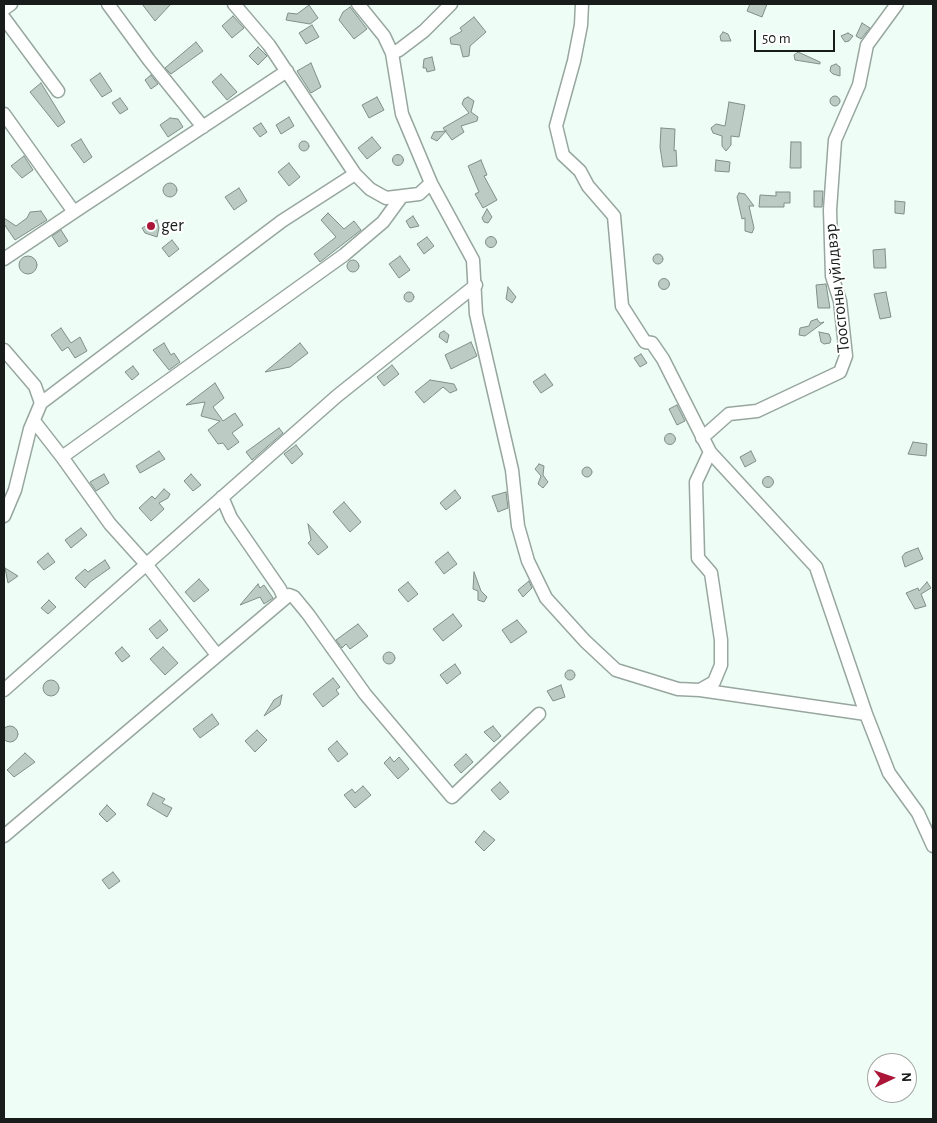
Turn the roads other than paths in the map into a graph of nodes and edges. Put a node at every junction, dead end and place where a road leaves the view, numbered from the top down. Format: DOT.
graph roads {
  1 [pos="11,4"];
  2 [pos="108,4"];
  3 [pos="234,4"];
  4 [pos="358,4"];
  5 [pos="451,4"];
  6 [pos="582,4"];
  7 [pos="897,4"];
  8 [pos="4,9"];
  9 [pos="4,18"];
  10 [pos="392,53"];
  11 [pos="287,70"];
  12 [pos="58,91"];
  13 [pos="4,114"];
  14 [pos="203,127"];
  15 [pos="355,174"];
  16 [pos="431,183"];
  17 [pos="402,196"];
  18 [pos="74,212"];
  19 [pos="4,259"];
  20 [pos="476,285"];
  21 [pos="4,350"];
  22 [pos="41,403"];
  23 [pos="34,420"];
  24 [pos="702,438"];
  25 [pos="710,452"];
  26 [pos="62,457"];
  27 [pos="222,497"];
  28 [pos="4,516"];
  29 [pos="146,564"];
  30 [pos="284,598"];
  31 [pos="216,655"];
  32 [pos="4,690"];
  33 [pos="700,690"];
  34 [pos="539,714"];
  35 [pos="866,714"];
  36 [pos="4,836"];
  37 [pos="933,846"];
  1 -- 8 [label="street"];
  2 -- 14 [label="street"];
  3 -- 11 [label="street"];
  4 -- 10 [label="street"];
  5 -- 10 [label="street"];
  6 -- 24 [label="street"];
  7 -- 24 [label="street, Тоосгоны үйлдвэр"];
  9 -- 12 [label="street"];
  10 -- 16 [label="street"];
  11 -- 14 [label="street"];
  11 -- 15 [label="street"];
  13 -- 18 [label="street"];
  14 -- 18 [label="street"];
  15 -- 17 [label="street"];
  15 -- 22 [label="street"];
  16 -- 17 [label="street"];
  16 -- 20 [label="street"];
  17 -- 26 [label="street"];
  18 -- 19 [label="street"];
  20 -- 27 [label="street"];
  20 -- 33 [label="street"];
  21 -- 22 [label="street"];
  22 -- 23 [label="street"];
  23 -- 26 [label="street"];
  23 -- 28 [label="street"];
  24 -- 25 [label="street"];
  25 -- 33 [label="street"];
  25 -- 35 [label="street"];
  26 -- 29 [label="street"];
  27 -- 29 [label="street"];
  27 -- 30 [label="street"];
  29 -- 31 [label="street"];
  29 -- 32 [label="street"];
  30 -- 31 [label="street"];
  30 -- 34 [label="street"];
  31 -- 36 [label="street"];
  33 -- 35 [label="street"];
  35 -- 37 [label="street"];
}
